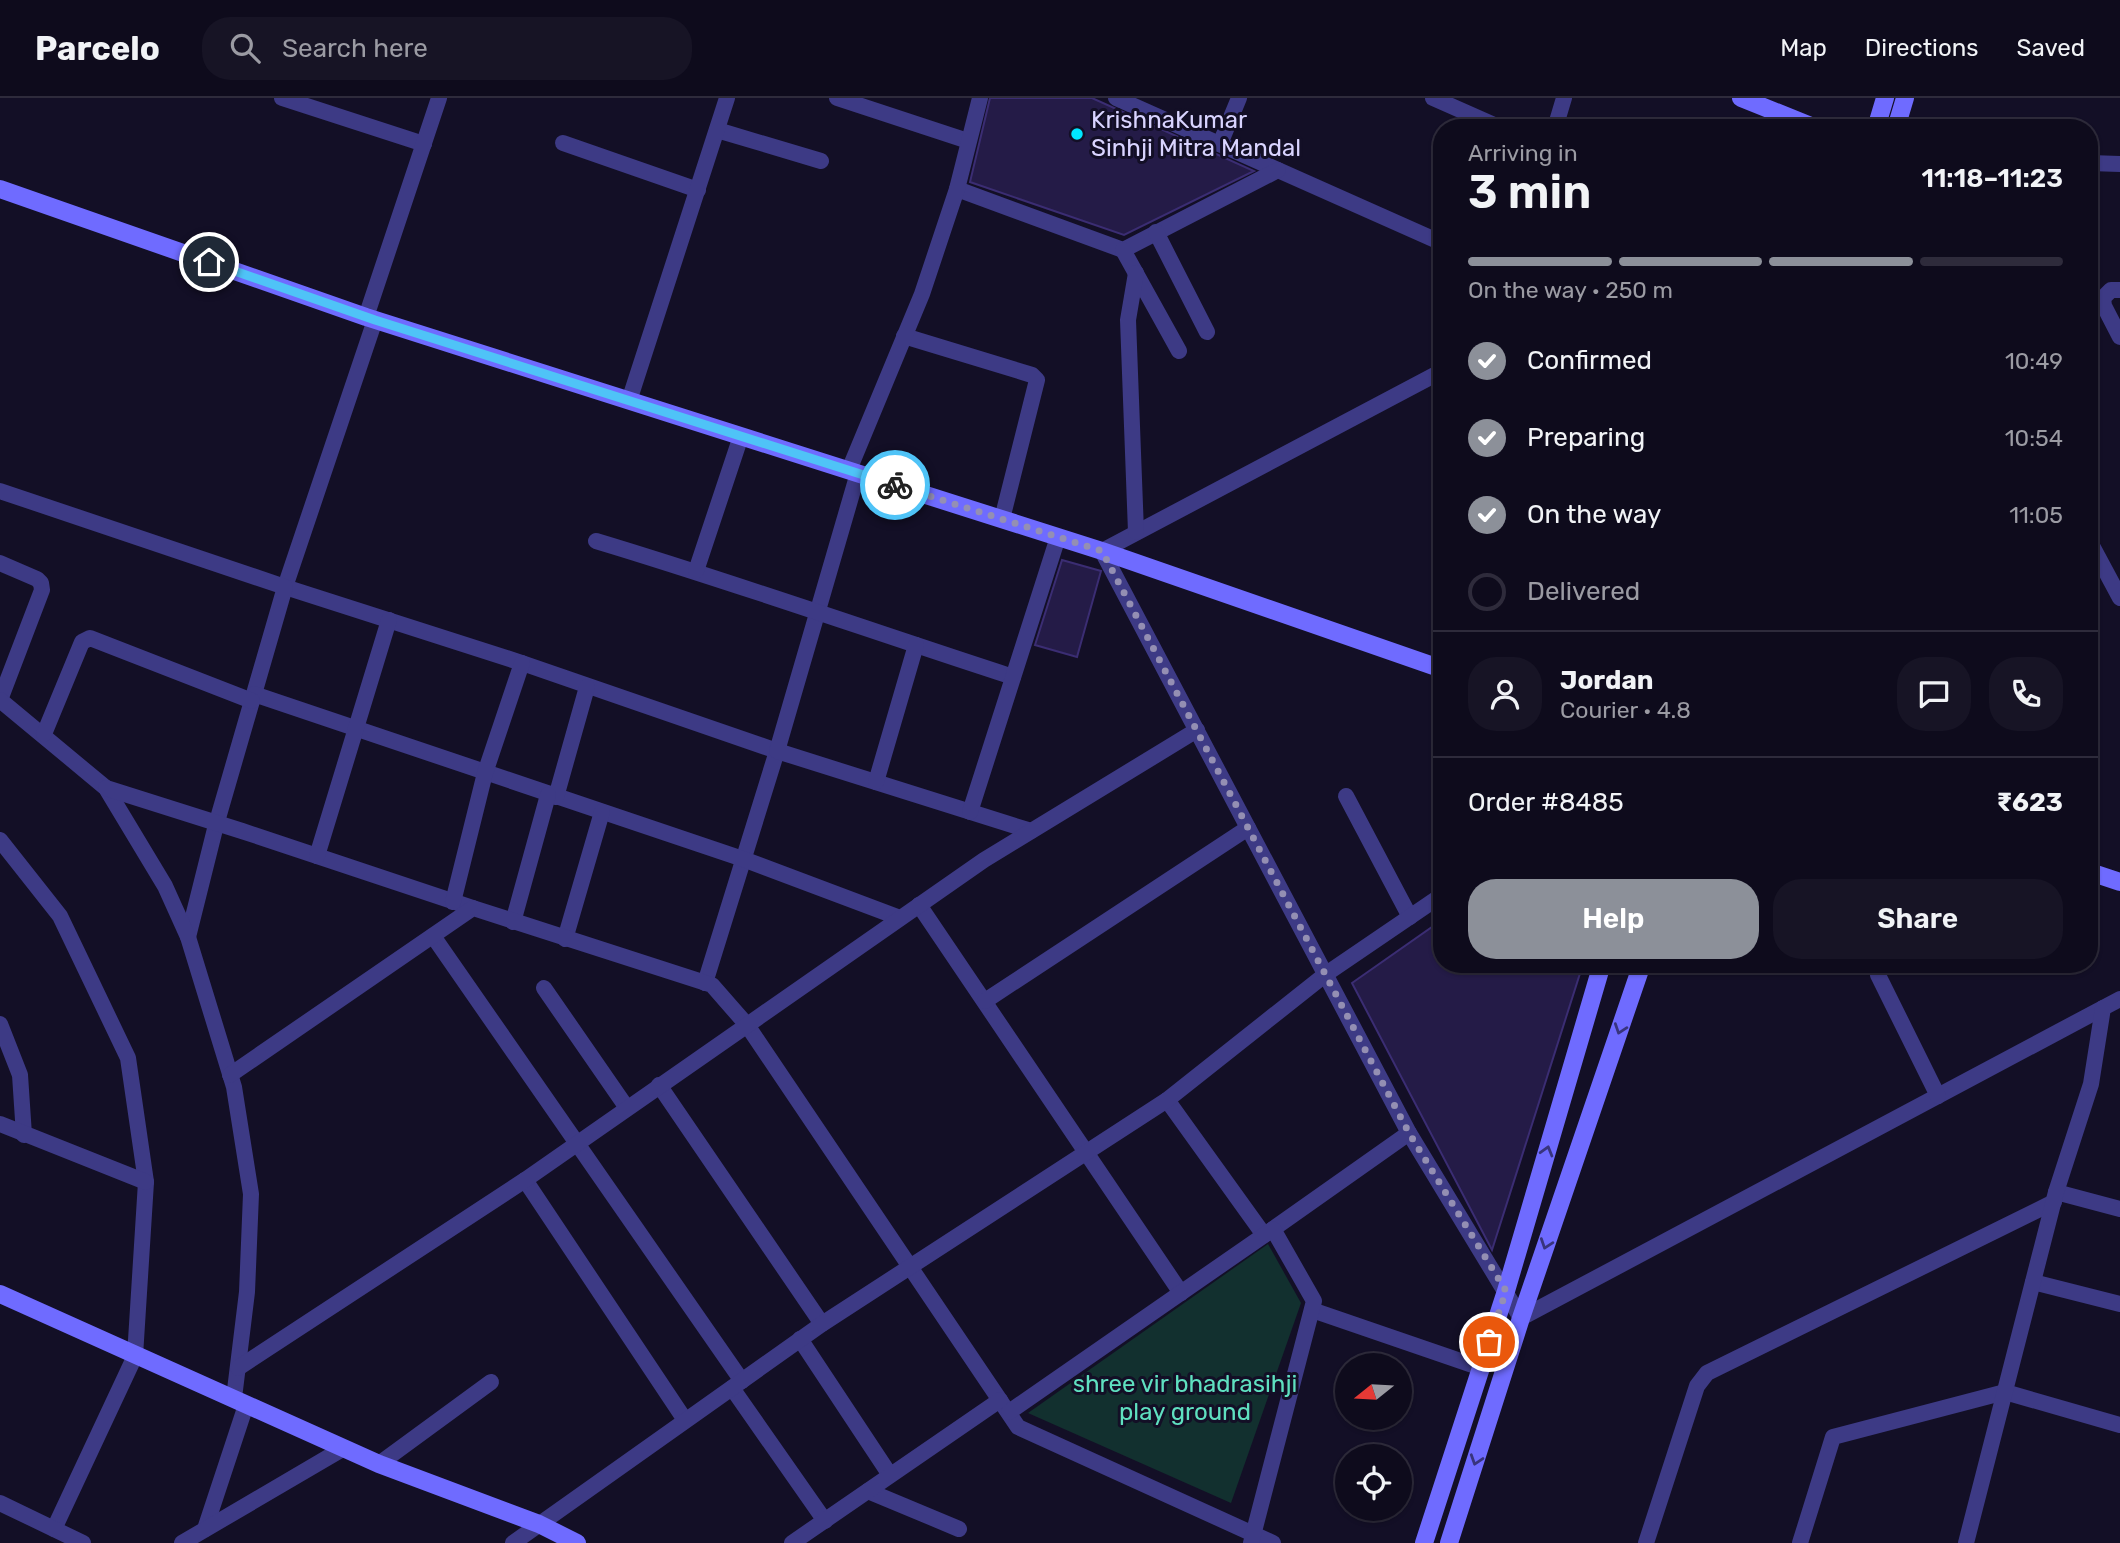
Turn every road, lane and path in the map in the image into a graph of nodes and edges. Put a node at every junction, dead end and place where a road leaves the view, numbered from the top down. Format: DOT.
graph roads {
  1 [pos="282,98"];
  2 [pos="439,98"];
  3 [pos="727,98"];
  4 [pos="837,98"];
  5 [pos="980,98"];
  6 [pos="1116,98"];
  7 [pos="1239,98"];
  8 [pos="1433,98"];
  9 [pos="1564,98"];
  10 [pos="1741,98"];
  11 [pos="1885,98"];
  12 [pos="1905,98"];
  13 [pos="1481,119"];
  14 [pos="1558,119"];
  15 [pos="1794,119"];
  16 [pos="1879,119"];
  17 [pos="1899,119"];
  18 [pos="717,130"];
  19 [pos="968,141"];
  20 [pos="424,144"];
  21 [pos="563,144"];
  22 [pos="1220,144"];
  23 [pos="821,161"];
  24 [pos="2098,163"];
  25 [pos="2120,164"];
  26 [pos="1278,170"];
  27 [pos="0,189"];
  28 [pos="957,189"];
  29 [pos="698,190"];
  30 [pos="1156,232"];
  31 [pos="1433,239"];
  32 [pos="1123,250"];
  33 [pos="1136,273"];
  34 [pos="2120,290"];
  35 [pos="371,318"];
  36 [pos="1207,332"];
  37 [pos="905,336"];
  38 [pos="2120,337"];
  39 [pos="1179,351"];
  40 [pos="1433,376"];
  41 [pos="629,401"];
  42 [pos="741,436"];
  43 [pos="854,472"];
  44 [pos="0,491"];
  45 [pos="1002,519"];
  46 [pos="1136,533"];
  47 [pos="1058,537"];
  48 [pos="596,541"];
  49 [pos="1102,551"];
  50 [pos="2098,557"];
  51 [pos="0,563"];
  52 [pos="696,571"];
  53 [pos="285,587"];
  54 [pos="2120,598"];
  55 [pos="817,614"];
  56 [pos="389,620"];
  57 [pos="916,646"];
  58 [pos="522,663"];
  59 [pos="1433,666"];
  60 [pos="1013,677"];
  61 [pos="587,687"];
  62 [pos="253,697"];
  63 [pos="0,700"];
  64 [pos="356,727"];
  65 [pos="1197,730"];
  66 [pos="44,734"];
  67 [pos="777,751"];
  68 [pos="485,774"];
  69 [pos="876,782"];
  70 [pos="106,788"];
  71 [pos="552,796"];
  72 [pos="1346,796"];
  73 [pos="602,812"];
  74 [pos="970,812"];
  75 [pos="216,825"];
  76 [pos="1248,828"];
  77 [pos="1031,831"];
  78 [pos="0,841"];
  79 [pos="317,856"];
  80 [pos="743,859"];
  81 [pos="2098,875"];
  82 [pos="2120,882"];
  83 [pos="1433,901"];
  84 [pos="453,902"];
  85 [pos="919,905"];
  86 [pos="473,908"];
  87 [pos="1410,917"];
  88 [pos="900,918"];
  89 [pos="513,922"];
  90 [pos="433,936"];
  91 [pos="188,937"];
  92 [pos="565,939"];
  93 [pos="1599,973"];
  94 [pos="1639,973"];
  95 [pos="1326,974"];
  96 [pos="1878,975"];
  97 [pos="705,984"];
  98 [pos="544,988"];
  99 [pos="2120,999"];
  100 [pos="985,1001"];
  101 [pos="2103,1008"];
  102 [pos="0,1024"];
  103 [pos="747,1025"];
  104 [pos="230,1074"];
  105 [pos="659,1085"];
  106 [pos="1938,1096"];
  107 [pos="1167,1100"];
  108 [pos="627,1108"];
  109 [pos="0,1124"];
  110 [pos="1409,1133"];
  111 [pos="24,1135"];
  112 [pos="577,1144"];
  113 [pos="1088,1151"];
  114 [pos="525,1180"];
  115 [pos="146,1182"];
  116 [pos="2055,1197"];
  117 [pos="2120,1209"];
  118 [pos="1268,1232"];
  119 [pos="912,1267"];
  120 [pos="2033,1282"];
  121 [pos="1506,1291"];
  122 [pos="1181,1293"];
  123 [pos="0,1294"];
  124 [pos="2120,1304"];
  125 [pos="1312,1310"];
  126 [pos="1521,1318"];
  127 [pos="822,1324"];
  128 [pos="800,1339"];
  129 [pos="135,1356"];
  130 [pos="238,1368"];
  131 [pos="1481,1368"];
  132 [pos="491,1382"];
  133 [pos="737,1385"];
  134 [pos="2005,1392"];
  135 [pos="240,1402"];
  136 [pos="1004,1406"];
  137 [pos="685,1420"];
  138 [pos="2120,1425"];
  139 [pos="344,1448"];
  140 [pos="379,1464"];
  141 [pos="890,1475"];
  142 [pos="868,1491"];
  143 [pos="0,1503"];
  144 [pos="825,1521"];
  145 [pos="205,1529"];
  146 [pos="959,1529"];
  147 [pos="54,1530"];
  148 [pos="536,1532"];
  149 [pos="1252,1539"];
  150 [pos="83,1543"];
  151 [pos="182,1543"];
  152 [pos="513,1543"];
  153 [pos="577,1543"];
  154 [pos="792,1543"];
  155 [pos="1273,1543"];
  156 [pos="1424,1543"];
  157 [pos="1449,1543"];
  158 [pos="1646,1543"];
  159 [pos="1800,1543"];
  160 [pos="1966,1543"];
  1 -- 20 [label="street"];
  2 -- 20 [label="street"];
  3 -- 18 [label="street"];
  4 -- 19 [label="street"];
  5 -- 19 [label="street"];
  6 -- 22 [label="street"];
  7 -- 22 [label="street"];
  8 -- 13 [label="street"];
  9 -- 14 [label="street"];
  10 -- 15 [label="main road"];
  11 -- 16 [label="main road"];
  12 -- 17 [label="main road"];
  18 -- 23 [label="street"];
  18 -- 29 [label="street"];
  19 -- 28 [label="street"];
  20 -- 35 [label="street"];
  21 -- 29 [label="street"];
  22 -- 26 [label="street"];
  24 -- 25 [label="street"];
  26 -- 30 [label="street"];
  26 -- 31 [label="street"];
  27 -- 35 [label="main road"];
  28 -- 32 [label="street"];
  28 -- 37 [label="street"];
  29 -- 41 [label="street"];
  30 -- 32 [label="street"];
  30 -- 36 [label="street"];
  32 -- 33 [label="street"];
  33 -- 39 [label="street"];
  33 -- 46 [label="street"];
  34 -- 38 [label="street"];
  35 -- 41 [label="main road"];
  35 -- 53 [label="street"];
  37 -- 43 [label="street"];
  37 -- 45 [label="street"];
  40 -- 46 [label="street"];
  41 -- 42 [label="main road"];
  42 -- 43 [label="main road"];
  42 -- 52 [label="street"];
  43 -- 45 [label="main road"];
  43 -- 55 [label="street"];
  44 -- 53 [label="street"];
  45 -- 47 [label="main road"];
  46 -- 49 [label="street"];
  47 -- 49 [label="main road"];
  47 -- 60 [label="street"];
  48 -- 52 [label="street"];
  49 -- 59 [label="main road"];
  49 -- 65 [label="street"];
  50 -- 54 [label="street"];
  51 -- 63 [label="street"];
  52 -- 55 [label="street"];
  53 -- 56 [label="street"];
  53 -- 62 [label="street"];
  55 -- 57 [label="street"];
  55 -- 67 [label="street"];
  56 -- 58 [label="street"];
  56 -- 64 [label="street"];
  57 -- 60 [label="street"];
  57 -- 69 [label="street"];
  58 -- 61 [label="street"];
  58 -- 68 [label="street"];
  60 -- 74 [label="street"];
  61 -- 67 [label="street"];
  61 -- 71 [label="street"];
  62 -- 64 [label="street"];
  62 -- 66 [label="street"];
  62 -- 75 [label="street"];
  63 -- 66 [label="street"];
  64 -- 68 [label="street"];
  64 -- 79 [label="street"];
  65 -- 76 [label="street"];
  65 -- 77 [label="street"];
  66 -- 70 [label="street"];
  67 -- 69 [label="street"];
  67 -- 80 [label="street"];
  68 -- 71 [label="street"];
  68 -- 84 [label="street"];
  69 -- 74 [label="street"];
  70 -- 75 [label="street"];
  70 -- 91 [label="street"];
  71 -- 73 [label="street"];
  71 -- 89 [label="street"];
  72 -- 87 [label="street"];
  73 -- 80 [label="street"];
  73 -- 92 [label="street"];
  74 -- 77 [label="street"];
  75 -- 79 [label="street"];
  75 -- 91 [label="street"];
  76 -- 95 [label="street"];
  76 -- 100 [label="street"];
  77 -- 85 [label="street"];
  78 -- 115 [label="street"];
  79 -- 84 [label="street"];
  80 -- 88 [label="street"];
  80 -- 97 [label="street"];
  81 -- 82 [label="main road"];
  83 -- 87 [label="street"];
  84 -- 86 [label="street"];
  85 -- 88 [label="street"];
  85 -- 100 [label="street"];
  86 -- 89 [label="street"];
  86 -- 90 [label="street"];
  87 -- 95 [label="street"];
  88 -- 103 [label="street"];
  89 -- 92 [label="street"];
  90 -- 104 [label="street"];
  90 -- 112 [label="street"];
  91 -- 104 [label="street"];
  92 -- 97 [label="street"];
  121 -- 93 [label="main road, one-way"];
  94 -- 126 [label="main road, one-way"];
  95 -- 107 [label="street"];
  95 -- 110 [label="street"];
  96 -- 106 [label="street"];
  97 -- 103 [label="street"];
  98 -- 108 [label="street"];
  99 -- 101 [label="street"];
  100 -- 113 [label="street"];
  101 -- 106 [label="street"];
  101 -- 116 [label="street"];
  102 -- 111 [label="street"];
  103 -- 105 [label="street"];
  103 -- 119 [label="street"];
  104 -- 130 [label="street"];
  105 -- 108 [label="street"];
  105 -- 127 [label="street"];
  106 -- 126 [label="street"];
  107 -- 113 [label="street"];
  107 -- 118 [label="street"];
  108 -- 112 [label="street"];
  109 -- 111 [label="street"];
  110 -- 118 [label="street"];
  110 -- 121 [label="street"];
  111 -- 115 [label="street"];
  112 -- 114 [label="street"];
  112 -- 133 [label="street"];
  113 -- 119 [label="street"];
  113 -- 122 [label="street"];
  114 -- 130 [label="street"];
  114 -- 137 [label="street"];
  115 -- 129 [label="street"];
  116 -- 117 [label="street"];
  116 -- 120 [label="street"];
  116 -- 158 [label="street"];
  118 -- 122 [label="street"];
  118 -- 125 [label="street"];
  119 -- 127 [label="street"];
  119 -- 136 [label="street"];
  120 -- 124 [label="street"];
  120 -- 134 [label="street"];
  121 -- 126 [label="street"];
  121 -- 131 [label="main road"];
  122 -- 136 [label="street"];
  123 -- 129 [label="main road"];
  125 -- 131 [label="street"];
  125 -- 149 [label="street"];
  126 -- 157 [label="main road, one-way"];
  127 -- 128 [label="street"];
  128 -- 133 [label="street"];
  128 -- 141 [label="street"];
  129 -- 135 [label="main road"];
  129 -- 147 [label="street"];
  130 -- 135 [label="street"];
  131 -- 156 [label="main road"];
  132 -- 140 [label="street"];
  133 -- 137 [label="street"];
  133 -- 144 [label="street"];
  134 -- 138 [label="street"];
  134 -- 159 [label="street"];
  134 -- 160 [label="street"];
  135 -- 139 [label="main road"];
  135 -- 145 [label="street"];
  136 -- 141 [label="street"];
  136 -- 149 [label="street"];
  137 -- 148 [label="street"];
  139 -- 140 [label="main road"];
  139 -- 145 [label="street"];
  140 -- 148 [label="main road"];
  141 -- 142 [label="street"];
  142 -- 144 [label="street"];
  142 -- 146 [label="street"];
  143 -- 147 [label="street"];
  144 -- 154 [label="street"];
  145 -- 151 [label="street"];
  147 -- 150 [label="street"];
  148 -- 152 [label="street"];
  148 -- 153 [label="main road"];
  149 -- 155 [label="street"];
}
